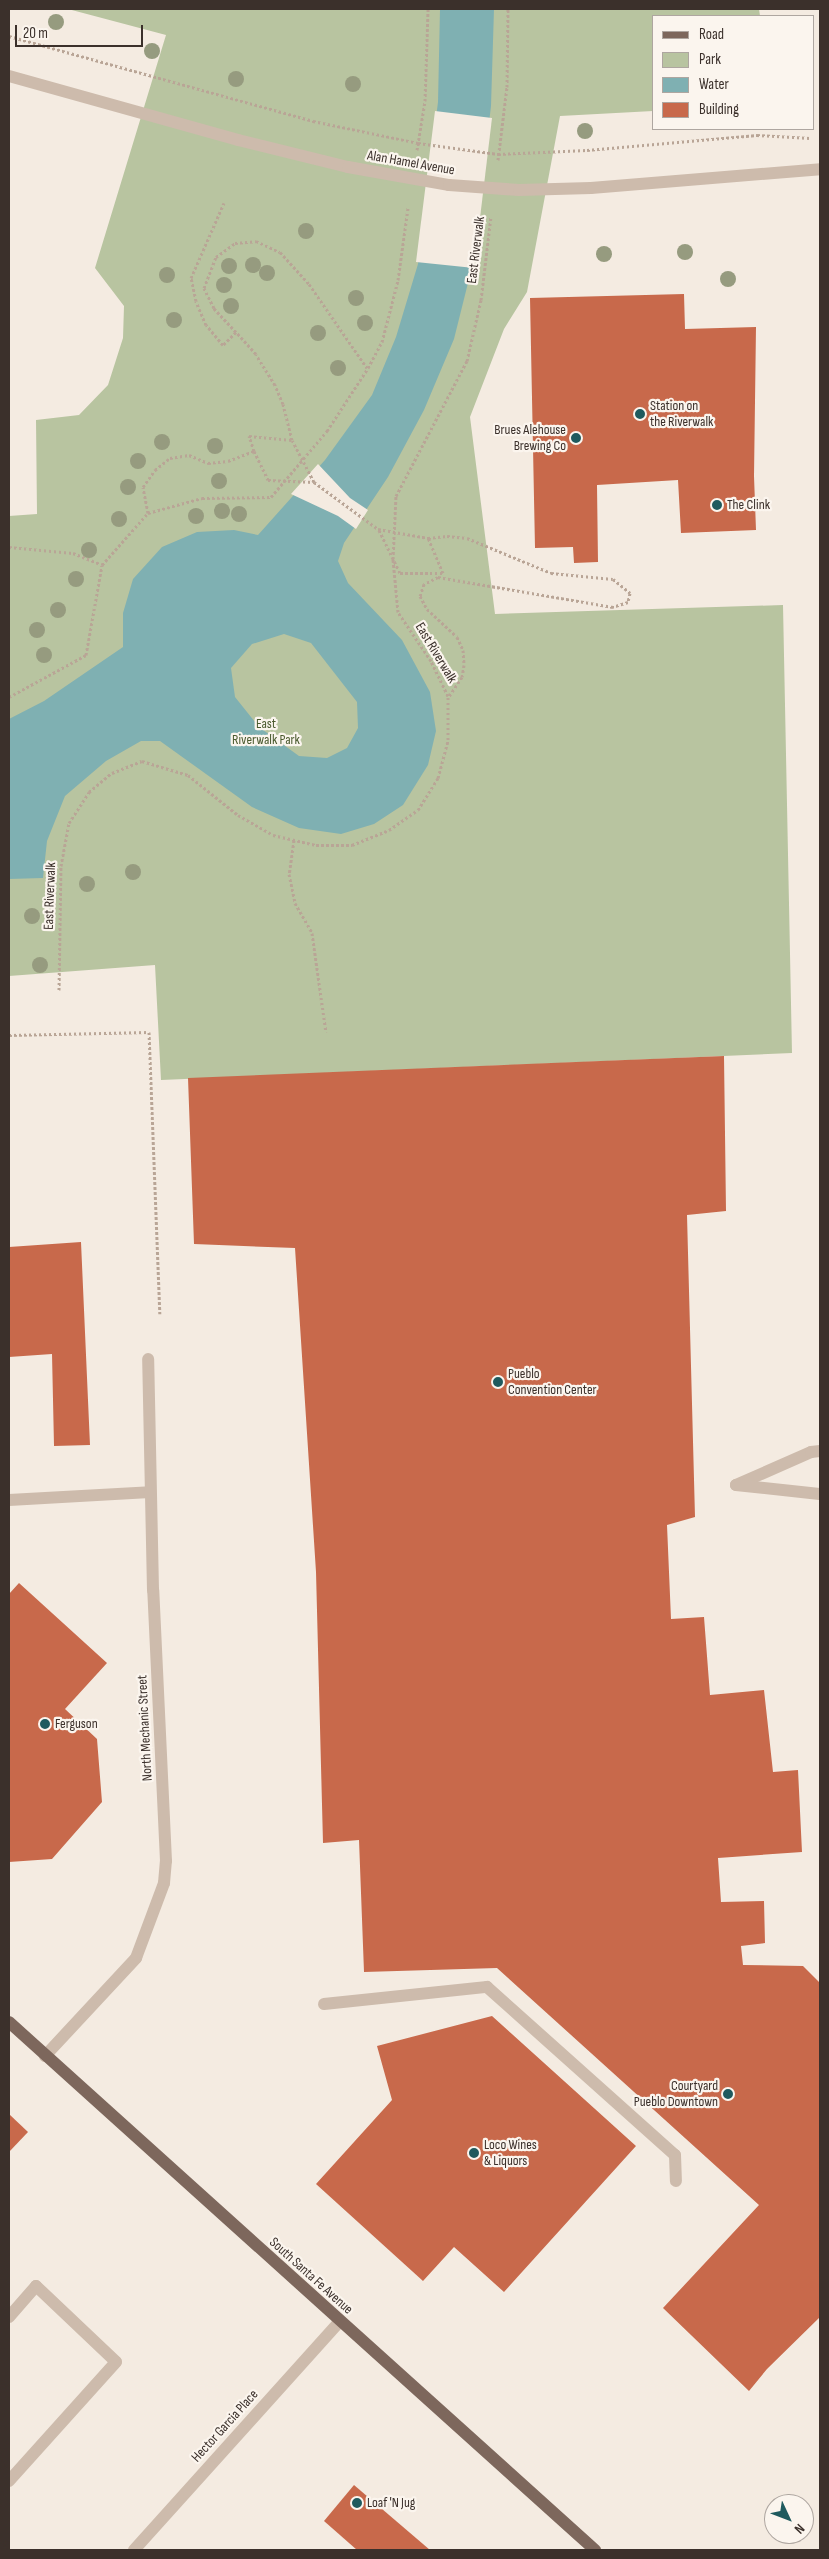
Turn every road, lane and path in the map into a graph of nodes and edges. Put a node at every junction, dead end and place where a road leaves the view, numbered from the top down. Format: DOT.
graph roads {
  1 [pos="428,9"];
  2 [pos="508,9"];
  3 [pos="9,36"];
  4 [pos="9,76"];
  5 [pos="811,138"];
  6 [pos="418,143"];
  7 [pos="417,152"];
  8 [pos="498,154"];
  9 [pos="497,164"];
  10 [pos="820,169"];
  11 [pos="410,199"];
  12 [pos="224,203"];
  13 [pos="492,212"];
  14 [pos="236,332"];
  15 [pos="368,368"];
  16 [pos="292,440"];
  17 [pos="254,451"];
  18 [pos="314,482"];
  19 [pos="148,513"];
  20 [pos="378,529"];
  21 [pos="428,538"];
  22 [pos="9,547"];
  23 [pos="393,559"];
  24 [pos="102,565"];
  25 [pos="448,696"];
  26 [pos="9,697"];
  27 [pos="294,840"];
  28 [pos="59,990"];
  29 [pos="326,1032"];
  30 [pos="9,1035"];
  31 [pos="160,1314"];
  32 [pos="148,1359"];
  33 [pos="820,1451"];
  34 [pos="150,1492"];
  35 [pos="820,1494"];
  36 [pos="9,1500"];
  37 [pos="324,2004"];
  38 [pos="9,2022"];
  39 [pos="45,2056"];
  40 [pos="676,2181"];
  41 [pos="9,2317"];
  42 [pos="339,2322"];
  43 [pos="9,2481"];
  44 [pos="134,2550"];
  45 [pos="594,2550"];
  1 -- 6 [label="path"];
  2 -- 8 [label="path"];
  3 -- 6 [label="path"];
  4 -- 10 [label="street, Alan Hamel Avenue"];
  5 -- 8 [label="path"];
  6 -- 7 [label="path"];
  6 -- 8 [label="path"];
  8 -- 9 [label="path"];
  11 -- 15 [label="path"];
  12 -- 14 [label="path"];
  13 -- 23 [label="path, East Riverwalk"];
  14 -- 15 [label="path"];
  14 -- 16 [label="path"];
  15 -- 19 [label="path"];
  16 -- 17 [label="path"];
  16 -- 18 [label="path"];
  17 -- 18 [label="path"];
  17 -- 19 [label="path"];
  18 -- 20 [label="path"];
  19 -- 24 [label="path"];
  20 -- 21 [label="path"];
  20 -- 23 [label="path"];
  21 -- 23 [label="path"];
  21 -- 25 [label="path"];
  22 -- 24 [label="path"];
  23 -- 25 [label="path, East Riverwalk"];
  24 -- 26 [label="path"];
  25 -- 27 [label="path, East Riverwalk"];
  27 -- 28 [label="path, East Riverwalk"];
  27 -- 29 [label="path"];
  30 -- 31 [label="path"];
  32 -- 34 [label="street, North Mechanic Street"];
  33 -- 35 [label="street"];
  34 -- 36 [label="street"];
  34 -- 39 [label="street, North Mechanic Street"];
  37 -- 40 [label="street"];
  38 -- 39 [label="main road, South Santa Fe Avenue"];
  39 -- 42 [label="main road, South Santa Fe Avenue"];
  41 -- 43 [label="street"];
  42 -- 44 [label="street, Hector Garcia Place"];
  42 -- 45 [label="main road, South Santa Fe Avenue"];
}
